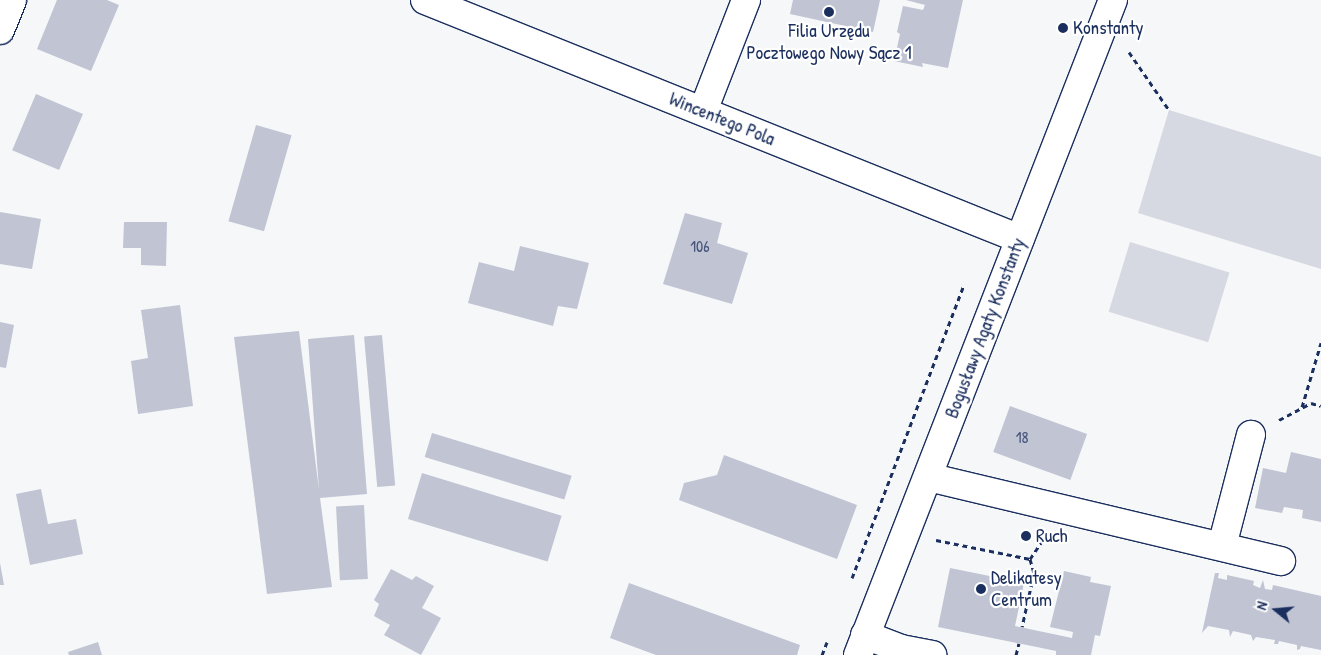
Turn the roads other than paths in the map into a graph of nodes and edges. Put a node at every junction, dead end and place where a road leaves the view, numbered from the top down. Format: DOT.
graph roads {
  1 [pos="12,0"];
  2 [pos="425,0"];
  3 [pos="746,0"];
  4 [pos="1113,0"];
  5 [pos="0,30"];
  6 [pos="703,112"];
  7 [pos="1020,238"];
  8 [pos="1252,435"];
  9 [pos="928,476"];
  10 [pos="1222,546"];
  11 [pos="1282,561"];
  12 [pos="862,645"];
  13 [pos="932,655"];
  1 -- 5 [label="street"];
  2 -- 6 [label="street, Wincentego Pola"];
  3 -- 6 [label="street"];
  4 -- 7 [label="street, Bogusławy Agaty Konstanty"];
  6 -- 7 [label="street, Wincentego Pola"];
  7 -- 9 [label="street, Bogusławy Agaty Konstanty"];
  8 -- 10 [label="street"];
  9 -- 10 [label="street"];
  9 -- 12 [label="street, Bogusławy Agaty Konstanty"];
  10 -- 11 [label="street"];
  12 -- 13 [label="street"];
}
